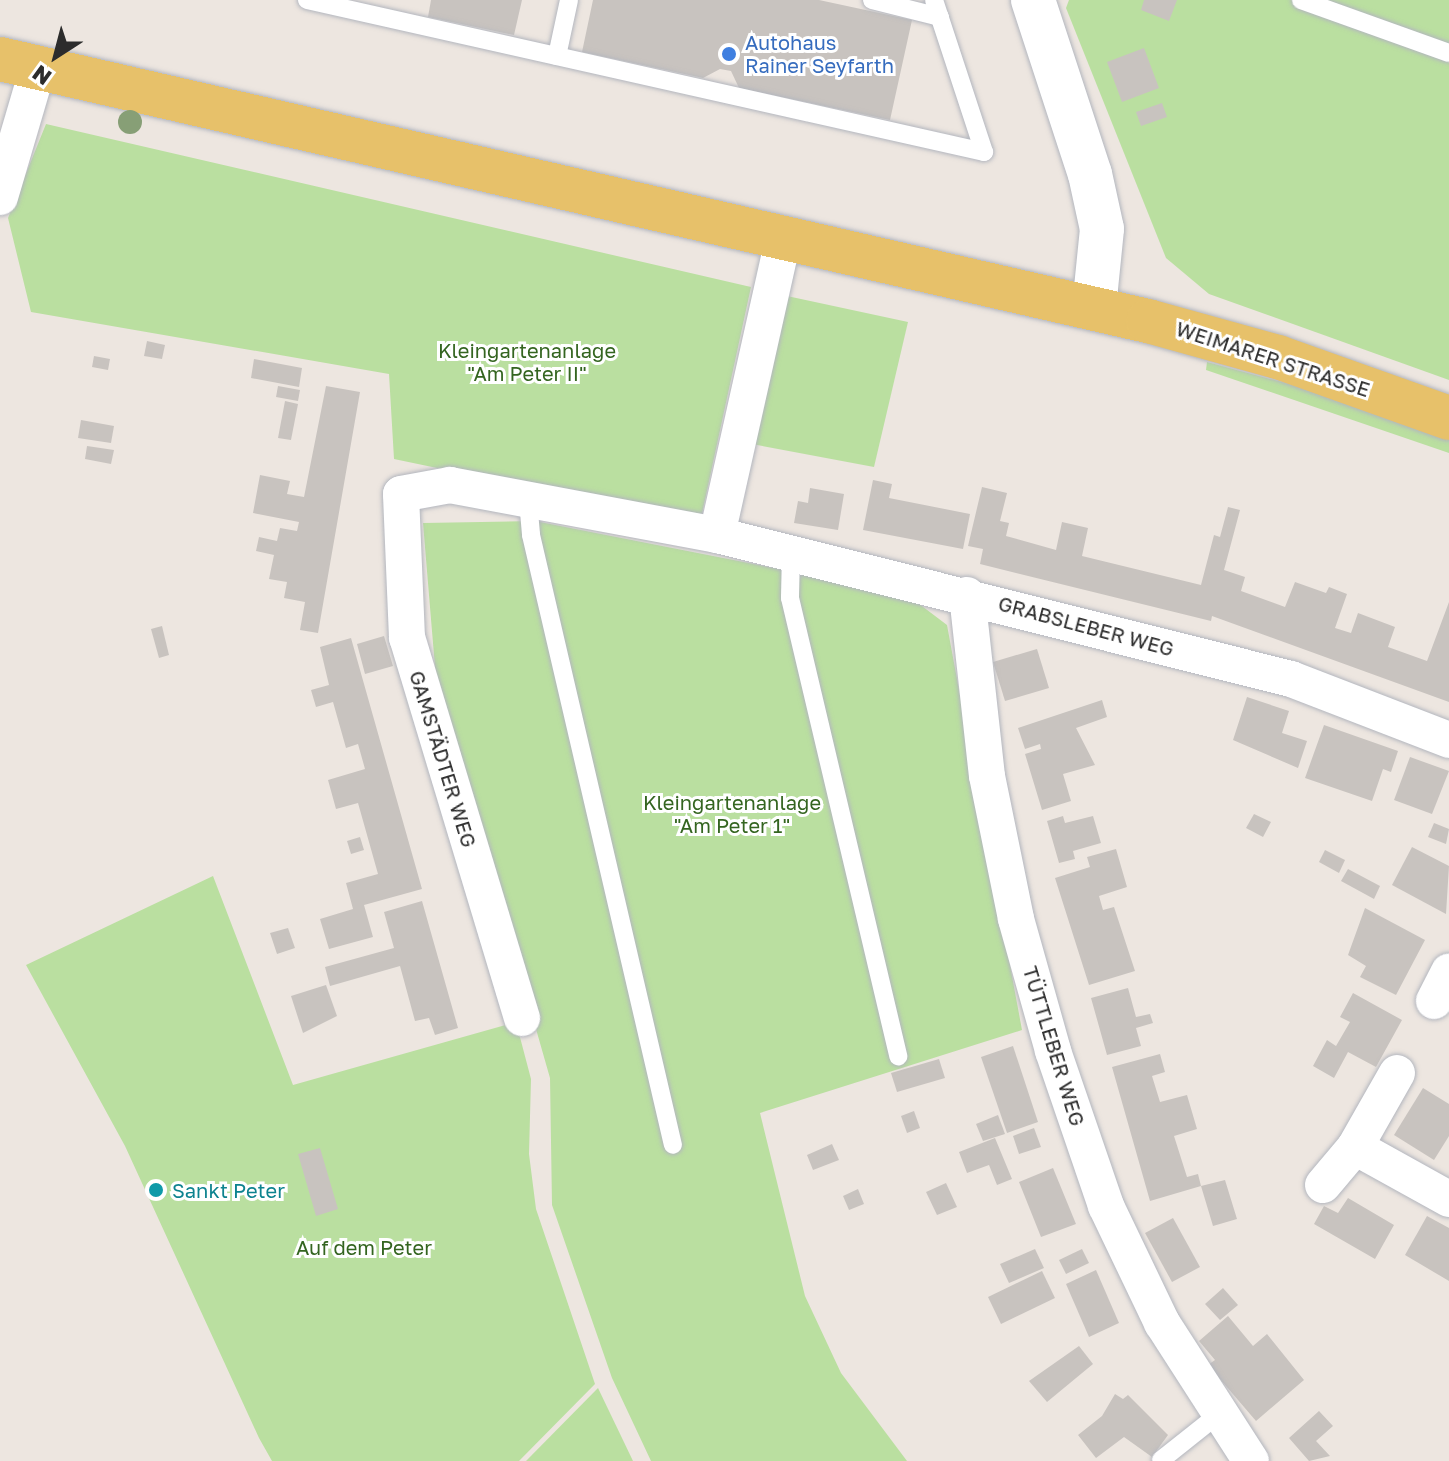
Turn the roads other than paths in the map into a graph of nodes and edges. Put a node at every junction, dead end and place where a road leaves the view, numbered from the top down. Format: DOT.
graph roads {
  1 [pos="307,0"];
  2 [pos="569,0"];
  3 [pos="872,0"];
  4 [pos="1033,0"];
  5 [pos="1301,0"];
  6 [pos="937,8"];
  7 [pos="1449,53"];
  8 [pos="557,56"];
  9 [pos="19,64"];
  10 [pos="0,197"];
  11 [pos="783,239"];
  12 [pos="1094,308"];
  13 [pos="1449,418"];
  14 [pos="401,494"];
  15 [pos="528,500"];
  16 [pos="717,535"];
  17 [pos="791,553"];
  18 [pos="967,595"];
  19 [pos="1449,740"];
  20 [pos="522,1018"];
  21 [pos="898,1056"];
  22 [pos="1397,1073"];
  23 [pos="673,1145"];
  24 [pos="1355,1147"];
  25 [pos="1323,1185"];
  26 [pos="1449,1199"];
  27 [pos="1220,1413"];
  28 [pos="1161,1460"];
  29 [pos="1251,1461"];
  1 -- 8 [label="lane"];
  2 -- 8 [label="lane"];
  3 -- 6 [label="lane"];
  4 -- 12 [label="main road"];
  5 -- 7 [label="lane"];
  6 -- 8 [label="lane"];
  9 -- 10 [label="street"];
  9 -- 11 [label="main road, WEIMARER STRASSE"];
  11 -- 12 [label="main road, WEIMARER STRASSE"];
  11 -- 16 [label="street"];
  12 -- 13 [label="main road, WEIMARER STRASSE"];
  14 -- 15 [label="street, GRABSLEBER WEG"];
  14 -- 20 [label="street, GAMSTÄDTER WEG"];
  15 -- 16 [label="street, GRABSLEBER WEG"];
  15 -- 23 [label="lane"];
  16 -- 17 [label="street, GRABSLEBER WEG"];
  17 -- 18 [label="street, GRABSLEBER WEG"];
  17 -- 21 [label="lane"];
  18 -- 19 [label="street, GRABSLEBER WEG"];
  18 -- 27 [label="street, TÜTTLEBER WEG"];
  22 -- 24 [label="street"];
  24 -- 25 [label="street"];
  24 -- 26 [label="street"];
  27 -- 28 [label="lane"];
  27 -- 29 [label="street, TÜTTLEBER WEG"];
}
